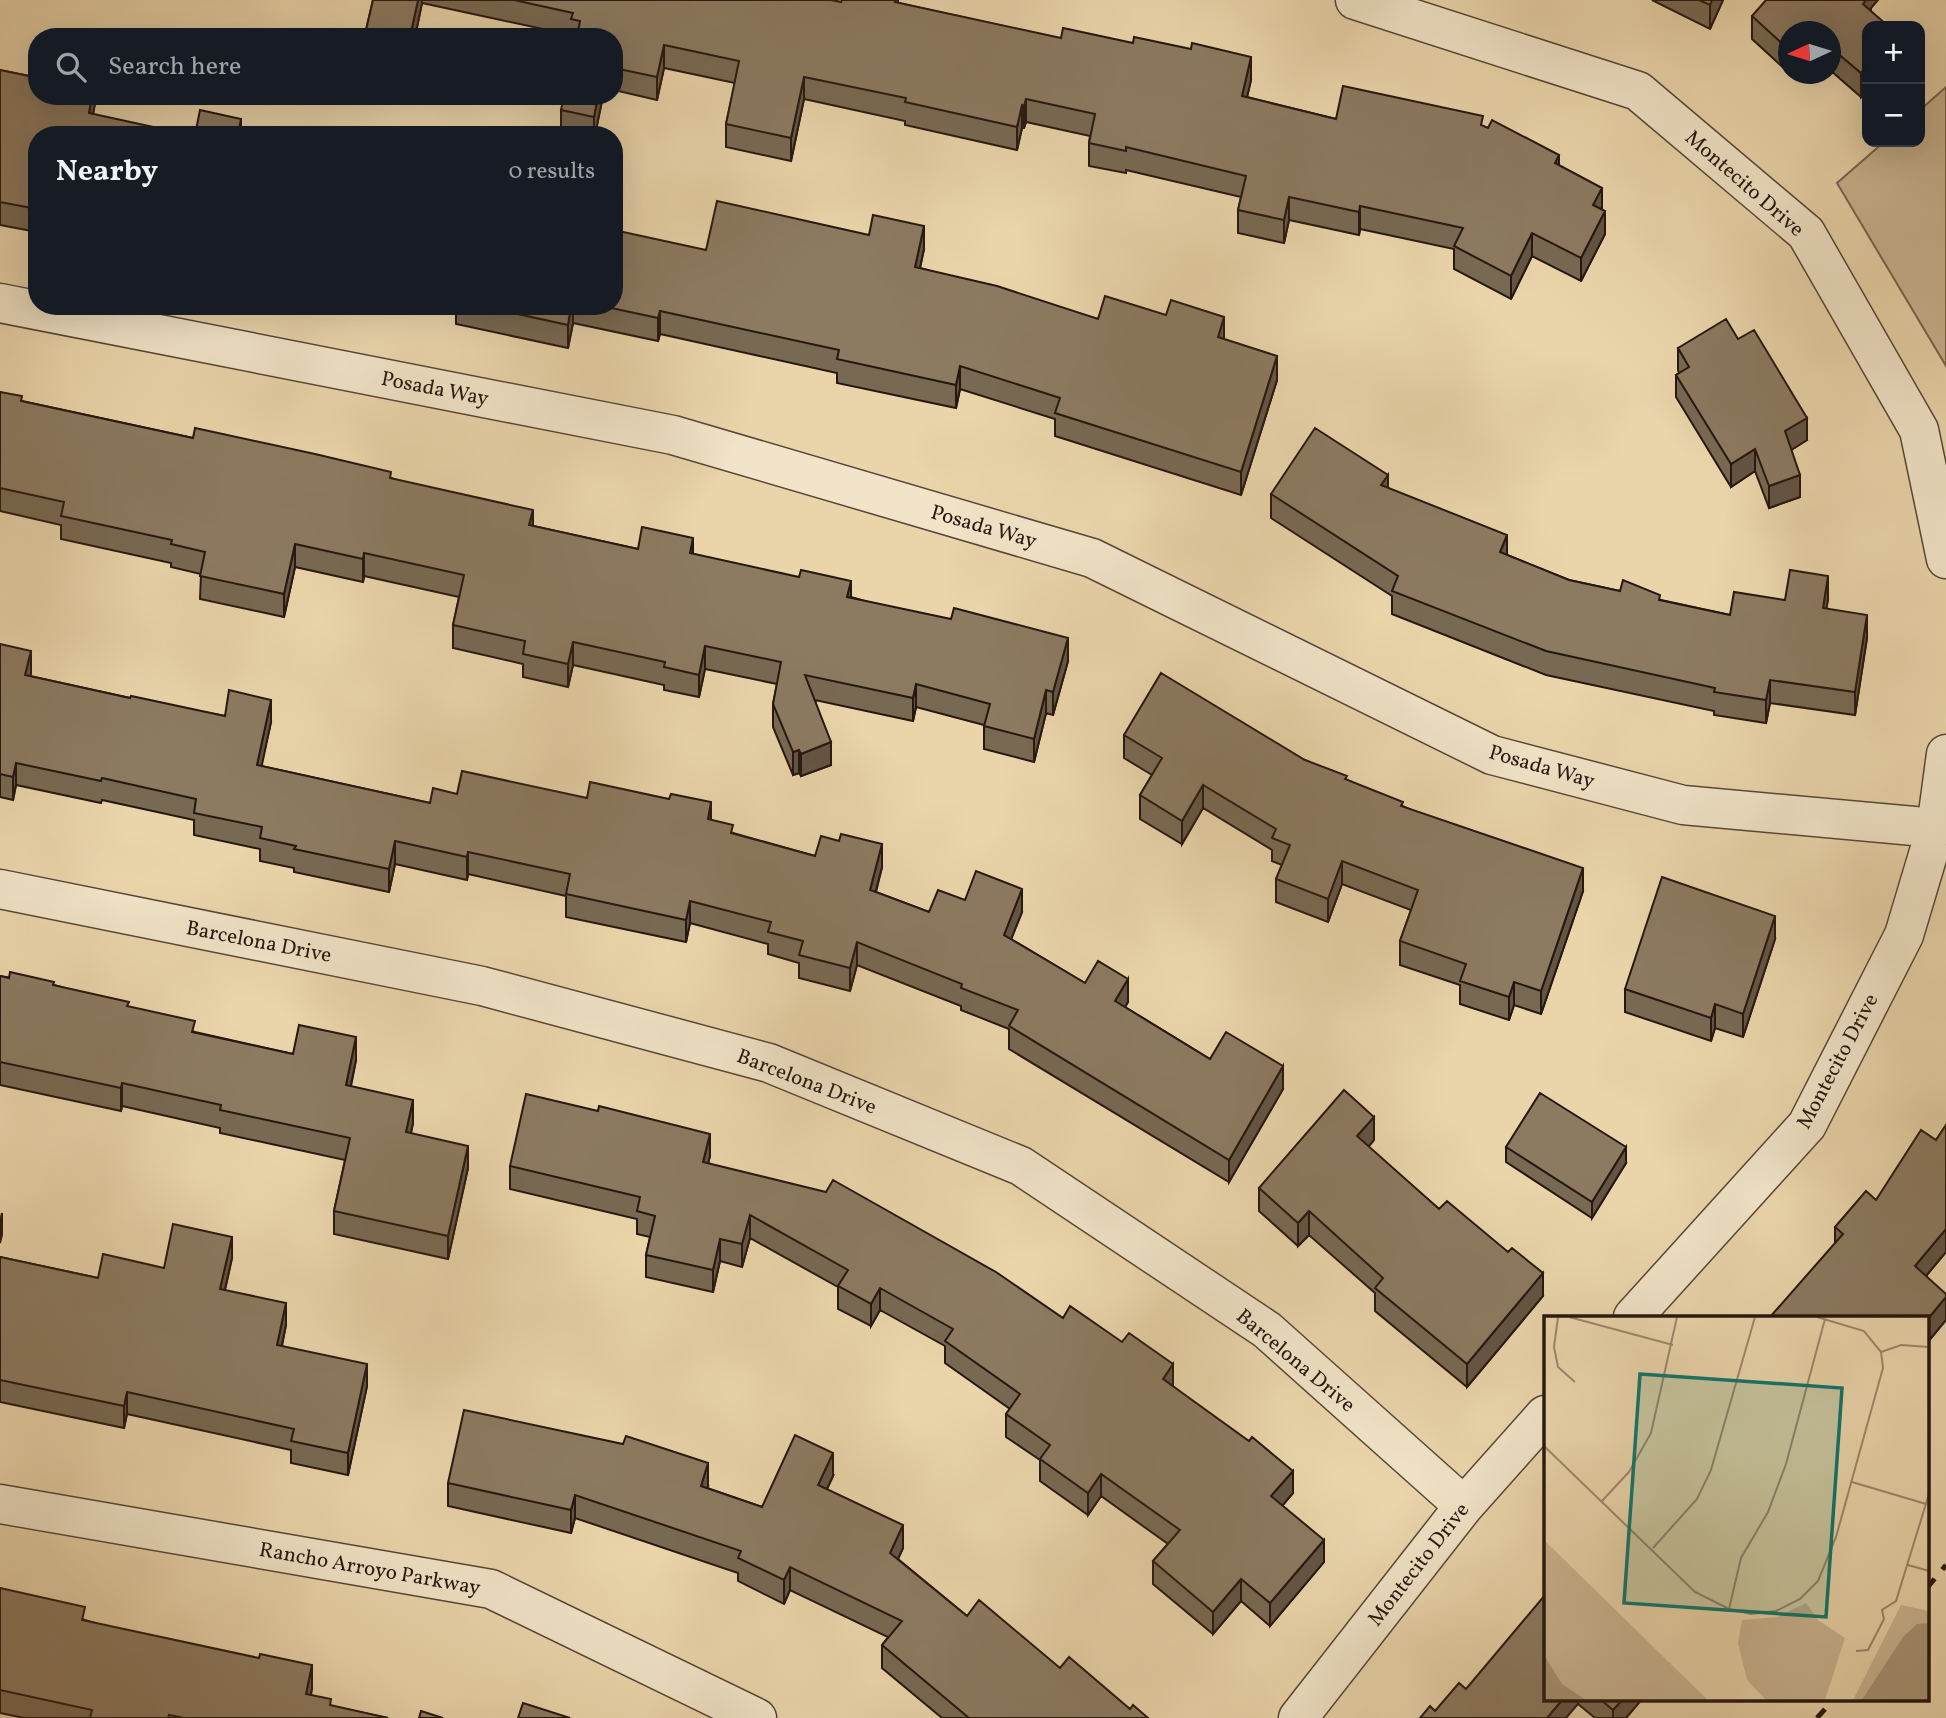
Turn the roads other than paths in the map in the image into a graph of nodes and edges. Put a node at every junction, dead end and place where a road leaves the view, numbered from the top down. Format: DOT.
graph roads {
  1 [pos="1355,0"];
  2 [pos="0,303"];
  3 [pos="28,308"];
  4 [pos="61,315"];
  5 [pos="1946,559"];
  6 [pos="1946,754"];
  7 [pos="1936,828"];
  8 [pos="0,889"];
  9 [pos="1634,1316"];
  10 [pos="1544,1416"];
  11 [pos="0,1504"];
  12 [pos="1464,1506"];
  13 [pos="757,1718"];
  14 [pos="1298,1718"];
  1 -- 5 [label="street, Montecito Drive"];
  2 -- 3 [label="street, Posada Way"];
  4 -- 7 [label="street, Posada Way"];
  6 -- 7 [label="street, Montecito Drive"];
  7 -- 9 [label="street, Montecito Drive"];
  8 -- 12 [label="street, Barcelona Drive"];
  10 -- 12 [label="street, Montecito Drive"];
  11 -- 13 [label="street, Rancho Arroyo Parkway"];
  12 -- 14 [label="street, Montecito Drive"];
}
